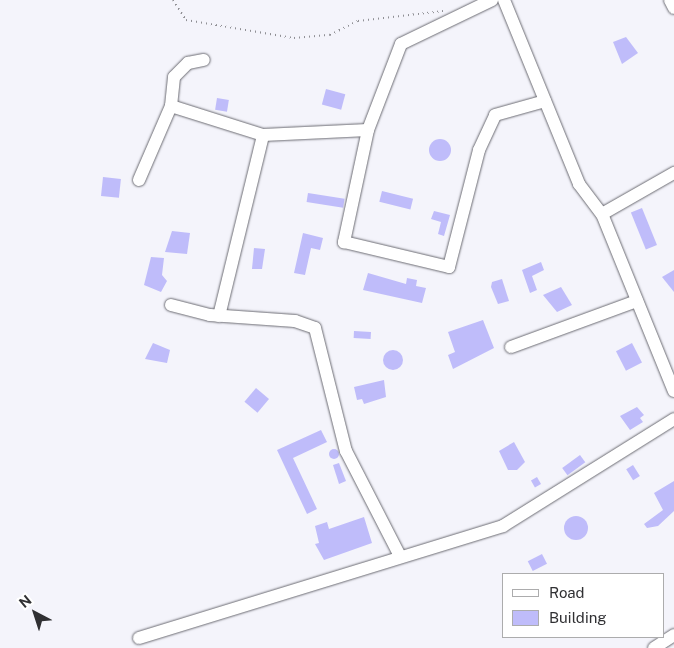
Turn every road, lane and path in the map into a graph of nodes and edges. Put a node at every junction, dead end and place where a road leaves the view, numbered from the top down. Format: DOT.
graph roads {
  1 [pos="173,0"];
  2 [pos="492,0"];
  3 [pos="504,0"];
  4 [pos="670,0"];
  5 [pos="674,8"];
  6 [pos="453,10"];
  7 [pos="204,60"];
  8 [pos="545,101"];
  9 [pos="171,106"];
  10 [pos="368,130"];
  11 [pos="263,135"];
  12 [pos="674,173"];
  13 [pos="139,180"];
  14 [pos="602,214"];
  15 [pos="637,301"];
  16 [pos="171,305"];
  17 [pos="219,316"];
  18 [pos="511,347"];
  19 [pos="674,391"];
  20 [pos="674,419"];
  21 [pos="400,556"];
  22 [pos="674,635"];
  23 [pos="139,638"];
  24 [pos="654,648"];
  1 -- 6 [label="path"];
  2 -- 10 [label="street"];
  3 -- 8 [label="street"];
  4 -- 5 [label="street"];
  7 -- 9 [label="street"];
  8 -- 10 [label="street"];
  8 -- 14 [label="street"];
  9 -- 11 [label="street"];
  9 -- 13 [label="street"];
  10 -- 11 [label="street"];
  11 -- 17 [label="street"];
  12 -- 14 [label="street"];
  14 -- 15 [label="street"];
  15 -- 18 [label="street"];
  15 -- 19 [label="street"];
  16 -- 17 [label="street"];
  17 -- 21 [label="street"];
  20 -- 21 [label="street"];
  21 -- 23 [label="street"];
  22 -- 24 [label="street"];
}
